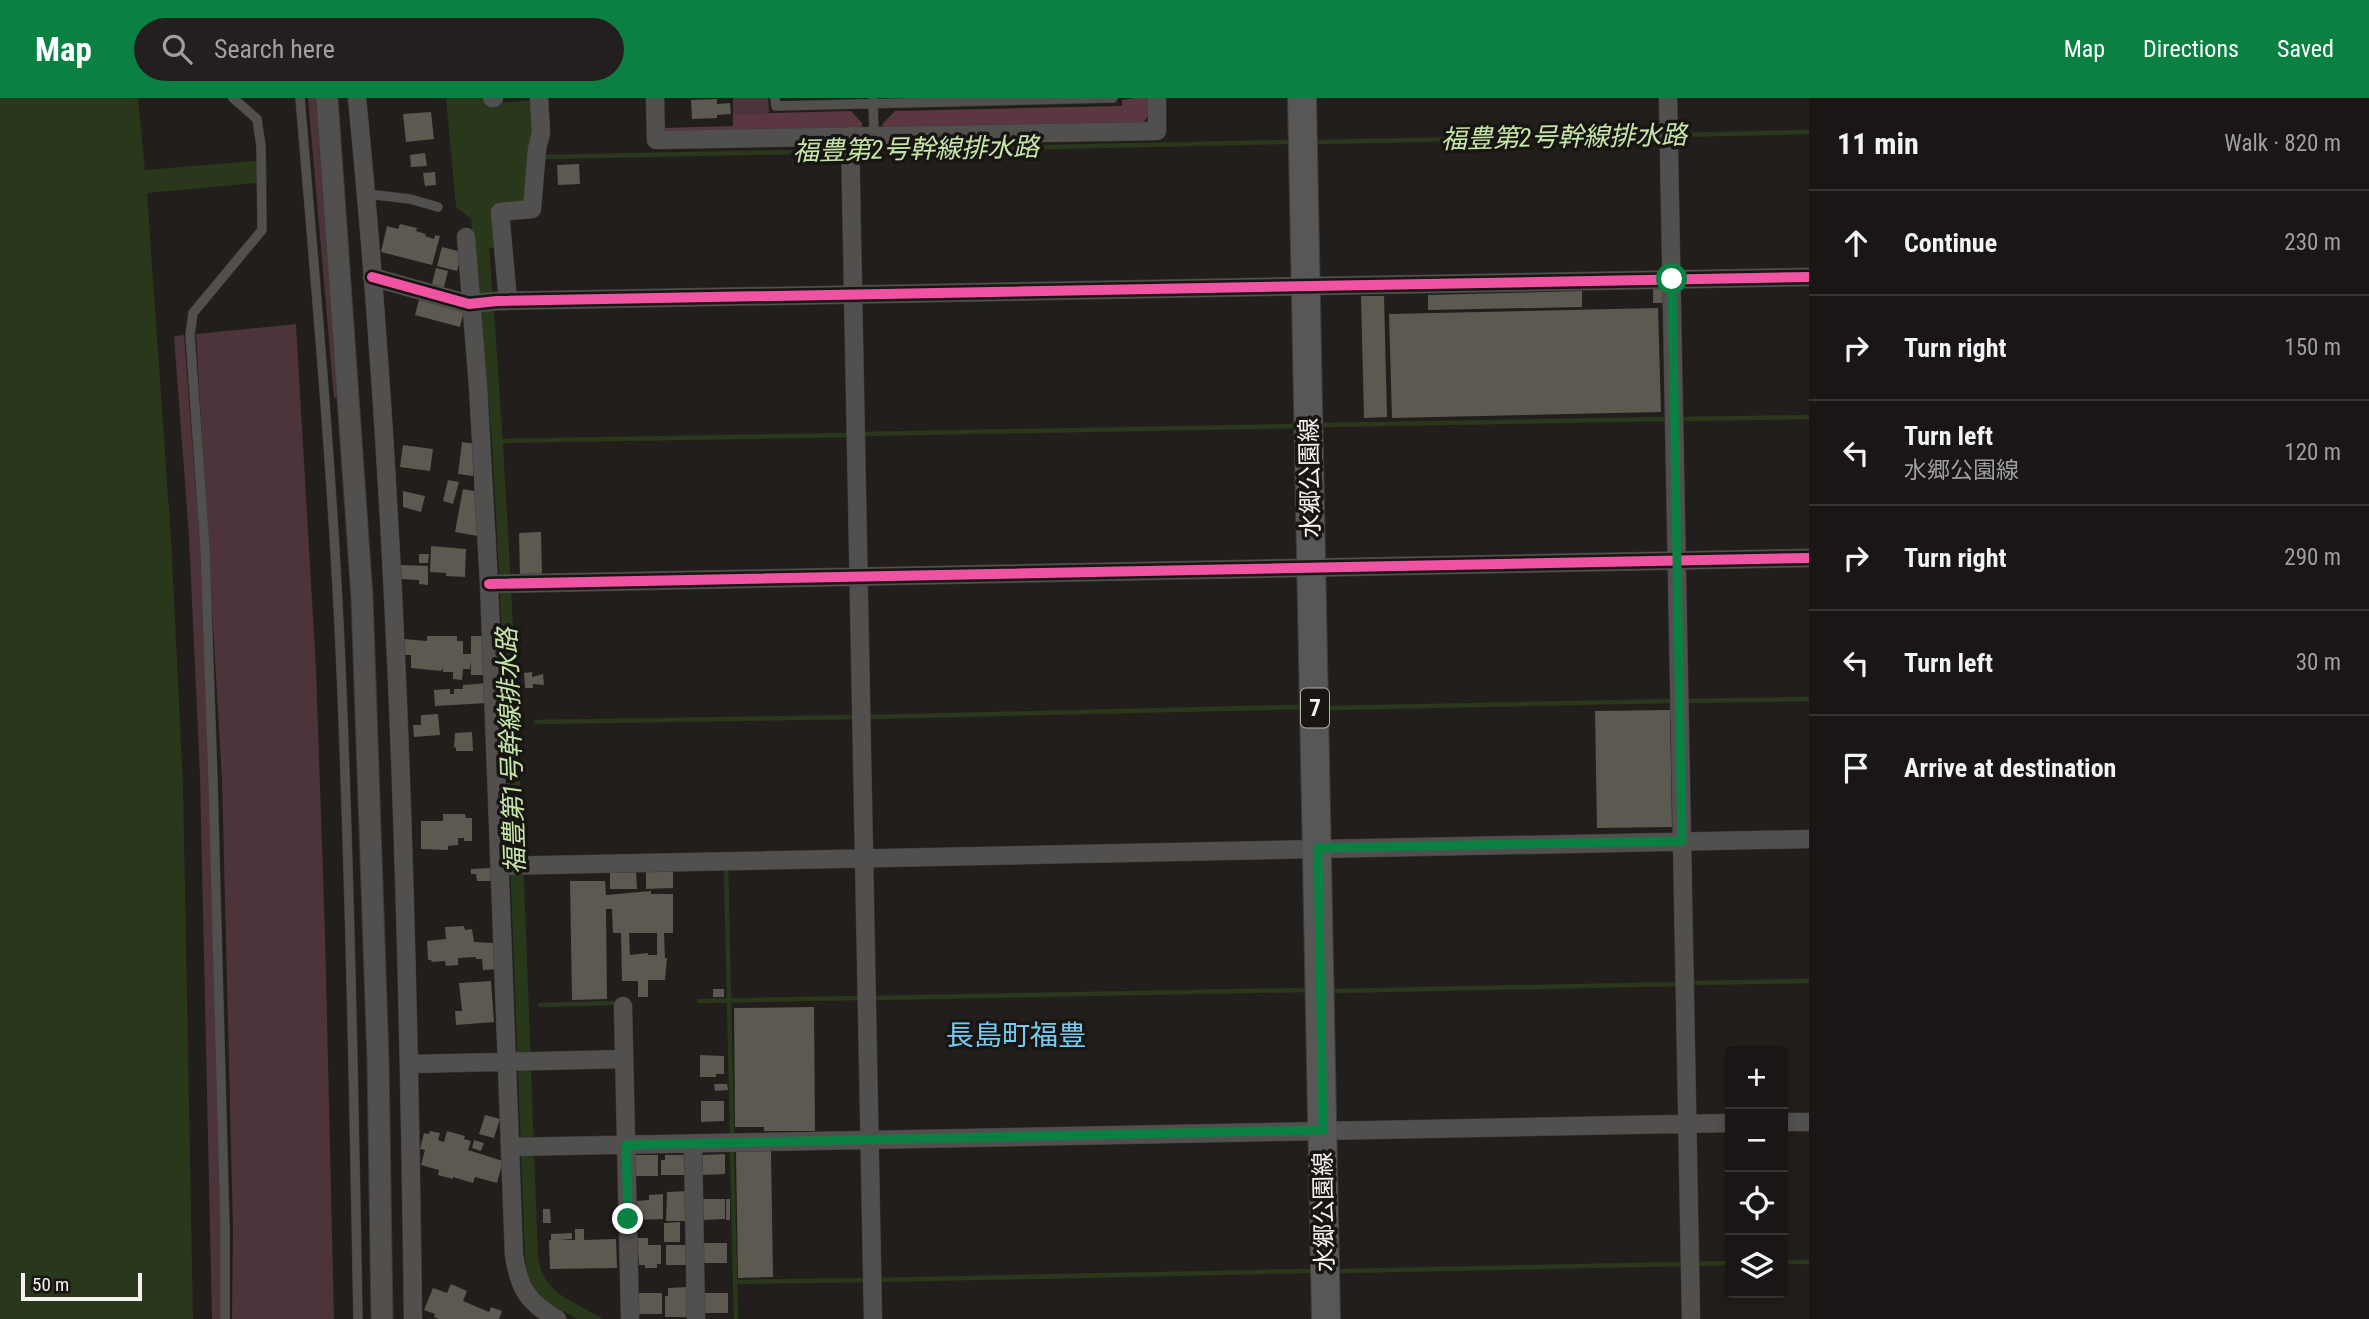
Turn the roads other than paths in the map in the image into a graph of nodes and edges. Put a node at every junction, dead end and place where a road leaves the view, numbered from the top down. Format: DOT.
graph roads {
  1 [pos="233,98"];
  2 [pos="300,98"];
  3 [pos="327,98"];
  4 [pos="357,98"];
  5 [pos="539,98"];
  6 [pos="655,98"];
  7 [pos="775,98"];
  8 [pos="1113,98"];
  9 [pos="1157,98"];
  10 [pos="1302,98"];
  11 [pos="1668,98"];
  12 [pos="945,100"];
  13 [pos="873,101"];
  14 [pos="874,136"];
  15 [pos="850,144"];
  16 [pos="367,194"];
  17 [pos="438,206"];
  18 [pos="466,237"];
  19 [pos="372,277"];
  20 [pos="1809,277"];
  21 [pos="1672,279"];
  22 [pos="1306,287"];
  23 [pos="853,294"];
  24 [pos="503,301"];
  25 [pos="474,303"];
  26 [pos="1809,558"];
  27 [pos="1677,560"];
  28 [pos="1312,566"];
  29 [pos="858,576"];
  30 [pos="490,584"];
  31 [pos="1809,839"];
  32 [pos="1682,841"];
  33 [pos="1318,848"];
  34 [pos="864,858"];
  35 [pos="503,866"];
  36 [pos="623,1006"];
  37 [pos="624,1059"];
  38 [pos="509,1062"];
  39 [pos="410,1064"];
  40 [pos="1788,1122"];
  41 [pos="1809,1122"];
  42 [pos="1725,1123"];
  43 [pos="1687,1124"];
  44 [pos="1323,1130"];
  45 [pos="869,1140"];
  46 [pos="693,1144"];
  47 [pos="626,1145"];
  48 [pos="513,1147"];
  49 [pos="225,1319"];
  50 [pos="358,1319"];
  51 [pos="382,1319"];
  52 [pos="414,1319"];
  53 [pos="557,1319"];
  54 [pos="630,1319"];
  55 [pos="696,1319"];
  56 [pos="873,1319"];
  57 [pos="1326,1319"];
  58 [pos="1691,1319"];
  1 -- 49 [label="lane"];
  2 -- 50 [label="lane"];
  3 -- 51 [label="street"];
  4 -- 16 [label="street"];
  5 -- 24 [label="street"];
  6 -- 15 [label="street"];
  7 -- 13 [label="lane"];
  8 -- 12 [label="lane"];
  9 -- 14 [label="street"];
  10 -- 22 [label="main road, 水郷公園線 / 7"];
  11 -- 21 [label="street"];
  12 -- 13 [label="lane"];
  13 -- 14 [label="lane"];
  14 -- 15 [label="street"];
  15 -- 23 [label="street"];
  16 -- 17 [label="lane"];
  16 -- 19 [label="street"];
  18 -- 25 [label="street"];
  19 -- 25 [label="street"];
  19 -- 39 [label="street"];
  20 -- 21 [label="street"];
  21 -- 22 [label="street"];
  21 -- 27 [label="street"];
  22 -- 23 [label="street"];
  22 -- 28 [label="main road, 水郷公園線 / 7"];
  23 -- 24 [label="street"];
  23 -- 29 [label="street"];
  24 -- 25 [label="street"];
  25 -- 30 [label="street"];
  26 -- 27 [label="street"];
  27 -- 28 [label="street"];
  27 -- 32 [label="street"];
  28 -- 29 [label="street"];
  28 -- 33 [label="main road, 水郷公園線 / 7"];
  29 -- 30 [label="street"];
  29 -- 34 [label="street"];
  30 -- 35 [label="street"];
  31 -- 32 [label="street"];
  32 -- 33 [label="street"];
  32 -- 43 [label="street"];
  33 -- 34 [label="street"];
  33 -- 44 [label="main road, 水郷公園線 / 7"];
  34 -- 35 [label="street"];
  34 -- 45 [label="street"];
  35 -- 38 [label="street"];
  36 -- 37 [label="street"];
  37 -- 38 [label="street"];
  37 -- 47 [label="street"];
  38 -- 39 [label="street"];
  38 -- 48 [label="street"];
  39 -- 52 [label="street"];
  40 -- 41 [label="street"];
  42 -- 43 [label="street"];
  43 -- 44 [label="street"];
  43 -- 58 [label="street"];
  44 -- 45 [label="street"];
  44 -- 57 [label="main road, 水郷公園線 / 7"];
  45 -- 46 [label="street"];
  45 -- 56 [label="street"];
  46 -- 47 [label="street"];
  46 -- 55 [label="street"];
  47 -- 48 [label="street"];
  47 -- 54 [label="street"];
  48 -- 53 [label="street"];
}
